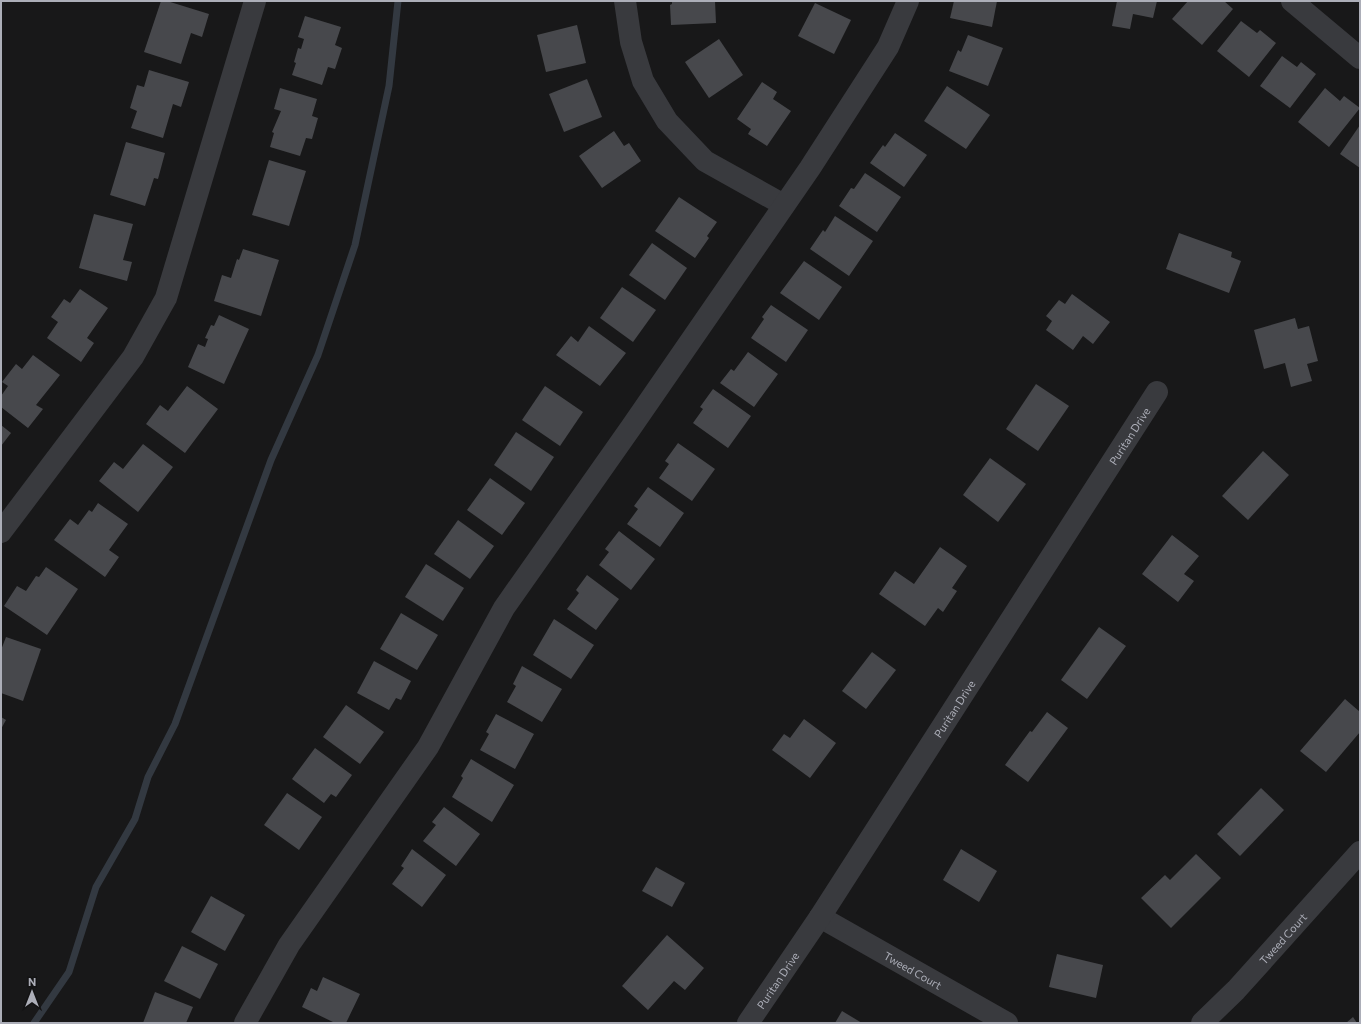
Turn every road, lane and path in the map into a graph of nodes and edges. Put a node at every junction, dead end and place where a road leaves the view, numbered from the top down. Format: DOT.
graph roads {
  1 [pos="255,1"];
  2 [pos="625,1"];
  3 [pos="908,1"];
  4 [pos="1295,2"];
  5 [pos="1360,58"];
  6 [pos="784,205"];
  7 [pos="1157,392"];
  8 [pos="1,532"];
  9 [pos="1360,852"];
  10 [pos="820,917"];
  11 [pos="245,1023"];
  12 [pos="748,1023"];
  13 [pos="1007,1023"];
  14 [pos="1202,1023"];
  1 -- 8 [label="street"];
  2 -- 6 [label="street"];
  3 -- 6 [label="street"];
  4 -- 5 [label="street"];
  6 -- 11 [label="street"];
  7 -- 10 [label="street, Puritan Drive"];
  9 -- 14 [label="street, Tweed Court"];
  10 -- 12 [label="street, Puritan Drive"];
  10 -- 13 [label="street, Tweed Court"];
}
